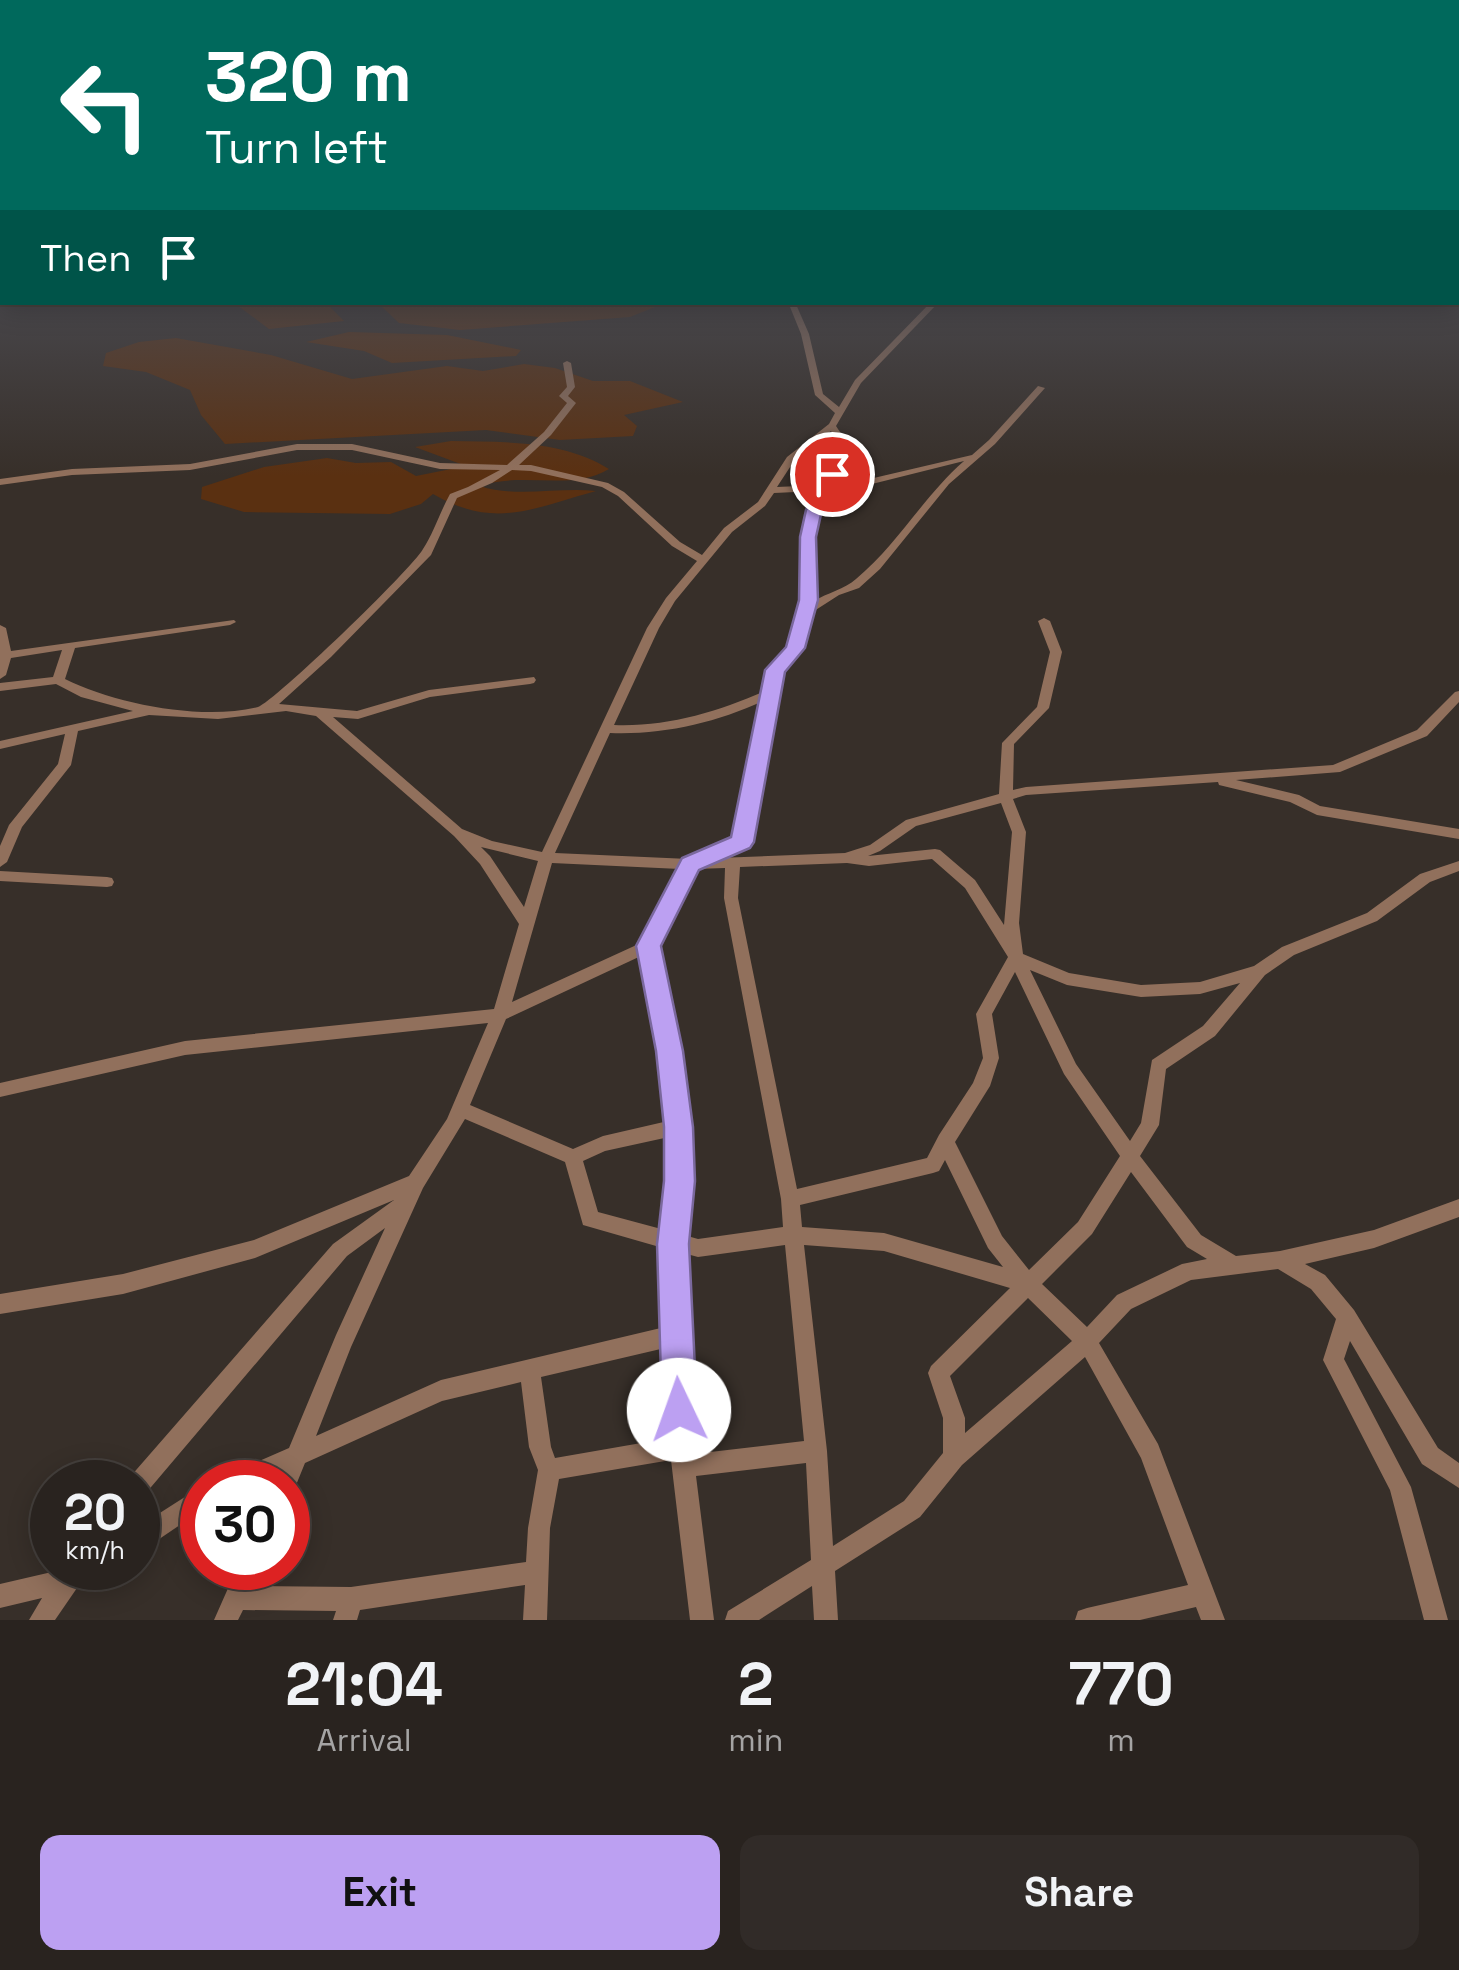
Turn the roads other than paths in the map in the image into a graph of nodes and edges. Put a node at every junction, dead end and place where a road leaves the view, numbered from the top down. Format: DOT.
graph roads {
  1 [pos="801,325"];
  2 [pos="913,325"];
  3 [pos="567,362"];
  4 [pos="1041,388"];
  5 [pos="838,411"];
  6 [pos="832,426"];
  7 [pos="971,457"];
  8 [pos="514,466"];
  9 [pos="0,482"];
  10 [pos="772,490"];
  11 [pos="824,490"];
  12 [pos="703,560"];
  13 [pos="804,613"];
  14 [pos="230,622"];
  15 [pos="1044,622"];
  16 [pos="0,628"];
  17 [pos="69,648"];
  18 [pos="6,655"];
  19 [pos="0,675"];
  20 [pos="58,680"];
  21 [pos="530,680"];
  22 [pos="0,687"];
  23 [pos="770,693"];
  24 [pos="1459,695"];
  25 [pos="266,708"];
  26 [pos="148,711"];
  27 [pos="320,713"];
  28 [pos="606,729"];
  29 [pos="72,730"];
  30 [pos="0,745"];
  31 [pos="1208,779"];
  32 [pos="1006,798"];
  33 [pos="457,832"];
  34 [pos="1459,834"];
  35 [pos="546,858"];
  36 [pos="846,858"];
  37 [pos="0,862"];
  38 [pos="733,862"];
  39 [pos="690,864"];
  40 [pos="1459,866"];
  41 [pos="0,876"];
  42 [pos="107,882"];
  43 [pos="525,921"];
  44 [pos="648,946"];
  45 [pos="1016,957"];
  46 [pos="1259,972"];
  47 [pos="500,1015"];
  48 [pos="0,1090"];
  49 [pos="460,1109"];
  50 [pos="678,1127"];
  51 [pos="944,1141"];
  52 [pos="1132,1154"];
  53 [pos="574,1157"];
  54 [pos="416,1182"];
  55 [pos="790,1199"];
  56 [pos="407,1202"];
  57 [pos="1459,1208"];
  58 [pos="794,1235"];
  59 [pos="673,1244"];
  60 [pos="1280,1260"];
  61 [pos="1233,1266"];
  62 [pos="1028,1284"];
  63 [pos="0,1304"];
  64 [pos="1347,1317"];
  65 [pos="676,1334"];
  66 [pos="1087,1341"];
  67 [pos="530,1371"];
  68 [pos="816,1452"];
  69 [pos="683,1457"];
  70 [pos="298,1458"];
  71 [pos="954,1458"];
  72 [pos="159,1460"];
  73 [pos="293,1460"];
  74 [pos="548,1470"];
  75 [pos="1459,1477"];
  76 [pos="823,1566"];
  77 [pos="536,1572"];
  78 [pos="30,1587"];
  79 [pos="63,1590"];
  80 [pos="1203,1594"];
  81 [pos="0,1596"];
  82 [pos="230,1609"];
  83 [pos="348,1610"];
  84 [pos="41,1620"];
  85 [pos="535,1620"];
  86 [pos="702,1620"];
  87 [pos="737,1620"];
  88 [pos="826,1620"];
  89 [pos="1087,1620"];
  90 [pos="1213,1620"];
  91 [pos="1436,1620"];
  1 -- 5 [label="street"];
  2 -- 5 [label="street"];
  3 -- 8 [label="street"];
  4 -- 7 [label="street"];
  5 -- 6 [label="street"];
  6 -- 10 [label="street"];
  6 -- 11 [label="street"];
  7 -- 11 [label="street"];
  7 -- 13 [label="street"];
  8 -- 9 [label="street"];
  8 -- 12 [label="street"];
  8 -- 25 [label="street"];
  10 -- 11 [label="street"];
  10 -- 12 [label="street"];
  11 -- 13 [label="street"];
  12 -- 28 [label="street"];
  13 -- 23 [label="street"];
  14 -- 17 [label="street"];
  15 -- 32 [label="street"];
  16 -- 18 [label="street"];
  17 -- 18 [label="street"];
  17 -- 20 [label="street"];
  18 -- 19 [label="street"];
  20 -- 22 [label="street"];
  20 -- 26 [label="street"];
  21 -- 27 [label="street"];
  23 -- 28 [label="street"];
  23 -- 39 [label="street"];
  24 -- 31 [label="street"];
  25 -- 26 [label="street"];
  25 -- 27 [label="street"];
  26 -- 29 [label="street"];
  27 -- 33 [label="street"];
  28 -- 35 [label="street"];
  29 -- 30 [label="street"];
  29 -- 37 [label="street"];
  31 -- 32 [label="street"];
  31 -- 34 [label="street"];
  32 -- 36 [label="street"];
  32 -- 45 [label="street"];
  33 -- 35 [label="street"];
  33 -- 43 [label="street"];
  35 -- 39 [label="street"];
  35 -- 43 [label="street"];
  36 -- 38 [label="street"];
  36 -- 45 [label="street"];
  38 -- 39 [label="street"];
  38 -- 55 [label="street"];
  39 -- 44 [label="street"];
  40 -- 46 [label="street"];
  41 -- 42 [label="street"];
  43 -- 47 [label="street"];
  44 -- 47 [label="street"];
  44 -- 50 [label="street"];
  45 -- 46 [label="street"];
  45 -- 51 [label="street"];
  45 -- 52 [label="street"];
  46 -- 52 [label="street"];
  47 -- 48 [label="street"];
  47 -- 49 [label="street"];
  49 -- 53 [label="street"];
  49 -- 54 [label="street"];
  50 -- 53 [label="street"];
  50 -- 59 [label="street"];
  51 -- 55 [label="street"];
  51 -- 62 [label="street"];
  52 -- 61 [label="street"];
  52 -- 62 [label="street"];
  53 -- 59 [label="street"];
  54 -- 56 [label="street"];
  54 -- 63 [label="street"];
  55 -- 58 [label="street"];
  56 -- 70 [label="street"];
  56 -- 72 [label="street"];
  57 -- 60 [label="street"];
  58 -- 59 [label="street"];
  58 -- 62 [label="street"];
  58 -- 68 [label="street"];
  59 -- 65 [label="street"];
  60 -- 61 [label="street"];
  60 -- 64 [label="street"];
  61 -- 66 [label="street"];
  62 -- 66 [label="street"];
  62 -- 71 [label="street"];
  64 -- 75 [label="street"];
  64 -- 91 [label="street"];
  65 -- 67 [label="street"];
  65 -- 69 [label="street"];
  66 -- 71 [label="street"];
  66 -- 80 [label="street"];
  67 -- 70 [label="street"];
  67 -- 74 [label="street"];
  68 -- 69 [label="street"];
  68 -- 76 [label="street"];
  69 -- 74 [label="street"];
  69 -- 86 [label="street"];
  70 -- 73 [label="street"];
  71 -- 76 [label="street"];
  74 -- 77 [label="street"];
  76 -- 87 [label="street"];
  76 -- 88 [label="street"];
  77 -- 83 [label="street"];
  77 -- 85 [label="street"];
  78 -- 81 [label="street"];
  79 -- 84 [label="street"];
  80 -- 89 [label="street"];
  80 -- 90 [label="street"];
  82 -- 83 [label="street"];
}
